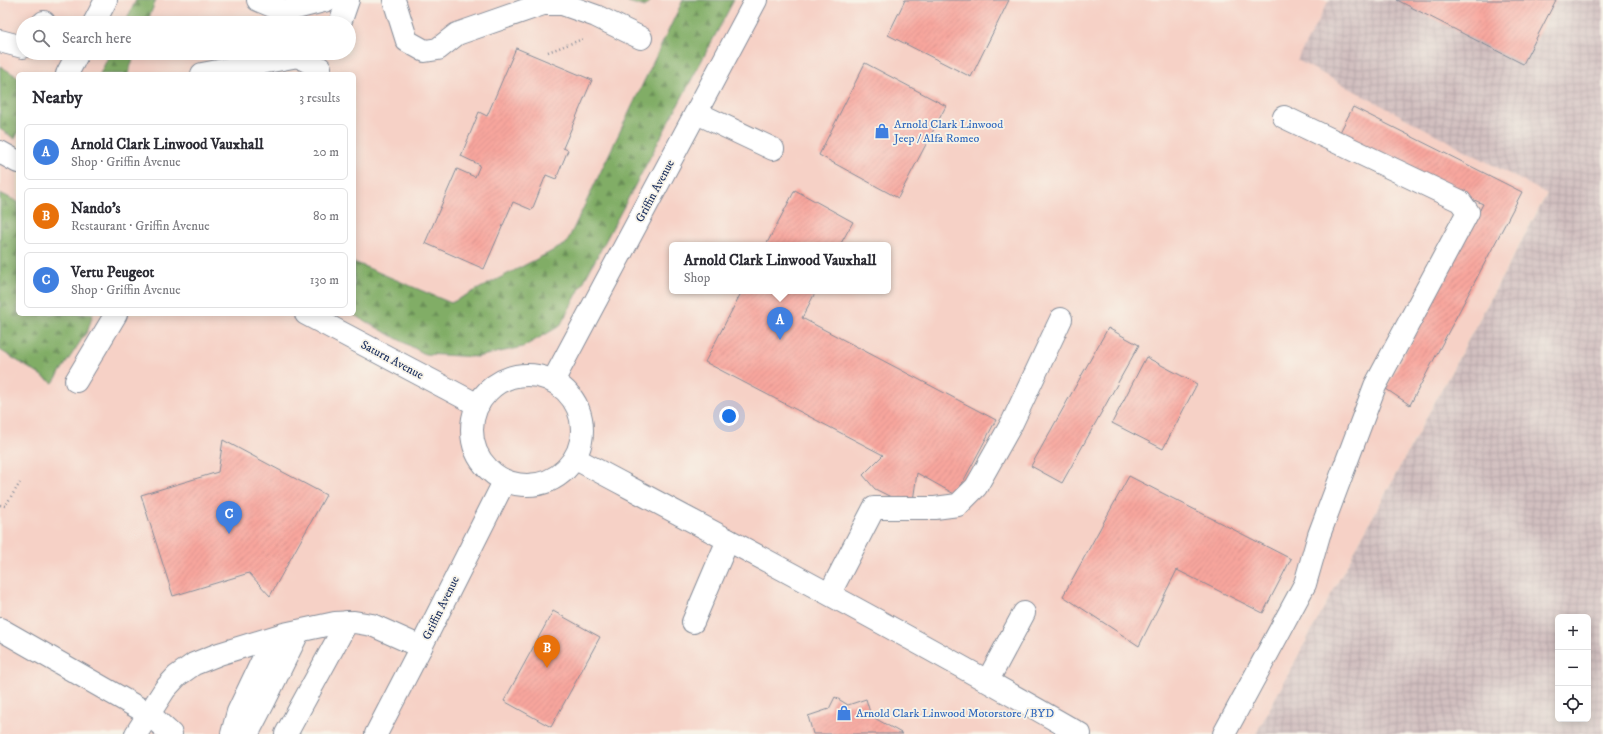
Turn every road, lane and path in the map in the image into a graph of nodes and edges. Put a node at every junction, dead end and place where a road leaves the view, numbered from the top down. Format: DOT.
graph roads {
  1 [pos="106,0"];
  2 [pos="258,0"];
  3 [pos="327,0"];
  4 [pos="348,0"];
  5 [pos="394,0"];
  6 [pos="756,0"];
  7 [pos="98,16"];
  8 [pos="342,16"];
  9 [pos="641,38"];
  10 [pos="0,41"];
  11 [pos="16,45"];
  12 [pos="74,60"];
  13 [pos="277,60"];
  14 [pos="309,60"];
  15 [pos="322,65"];
  16 [pos="68,72"];
  17 [pos="213,72"];
  18 [pos="697,113"];
  19 [pos="1284,117"];
  20 [pos="773,149"];
  21 [pos="0,152"];
  22 [pos="16,161"];
  23 [pos="115,316"];
  24 [pos="310,316"];
  25 [pos="1061,319"];
  26 [pos="76,380"];
  27 [pos="553,381"];
  28 [pos="478,405"];
  29 [pos="576,459"];
  30 [pos="504,482"];
  31 [pos="20,483"];
  32 [pos="0,505"];
  33 [pos="728,540"];
  34 [pos="830,593"];
  35 [pos="1024,613"];
  36 [pos="347,622"];
  37 [pos="693,622"];
  38 [pos="0,629"];
  39 [pos="299,631"];
  40 [pos="273,638"];
  41 [pos="421,647"];
  42 [pos="988,680"];
  43 [pos="149,714"];
  44 [pos="136,734"];
  45 [pos="171,734"];
  46 [pos="232,734"];
  47 [pos="244,734"];
  48 [pos="286,734"];
  49 [pos="376,734"];
  50 [pos="1080,734"];
  51 [pos="1224,734"];
  1 -- 7 [label="street"];
  2 -- 3 [label="street"];
  4 -- 8 [label="street"];
  5 -- 9 [label="street"];
  6 -- 18 [label="street, Griffin Avenue"];
  10 -- 11 [label="street"];
  12 -- 16 [label="street"];
  13 -- 17 [label="street"];
  14 -- 15 [label="street"];
  18 -- 20 [label="street"];
  18 -- 27 [label="street, Griffin Avenue"];
  19 -- 51 [label="street"];
  21 -- 22 [label="street"];
  23 -- 26 [label="street"];
  24 -- 28 [label="street, Saturn Avenue"];
  25 -- 34 [label="street"];
  27 -- 28 [label="street"];
  27 -- 29 [label="street"];
  28 -- 30 [label="street"];
  29 -- 30 [label="street"];
  29 -- 33 [label="street"];
  30 -- 41 [label="street, Griffin Avenue"];
  31 -- 32 [label="path"];
  33 -- 34 [label="street"];
  33 -- 37 [label="street"];
  34 -- 42 [label="street"];
  35 -- 42 [label="street"];
  36 -- 39 [label="street"];
  36 -- 41 [label="street"];
  36 -- 48 [label="street"];
  38 -- 43 [label="street"];
  39 -- 40 [label="street"];
  39 -- 47 [label="street"];
  40 -- 43 [label="street"];
  40 -- 46 [label="street"];
  41 -- 49 [label="street, Griffin Avenue"];
  42 -- 50 [label="street"];
  43 -- 44 [label="street"];
  43 -- 45 [label="street"];
}
